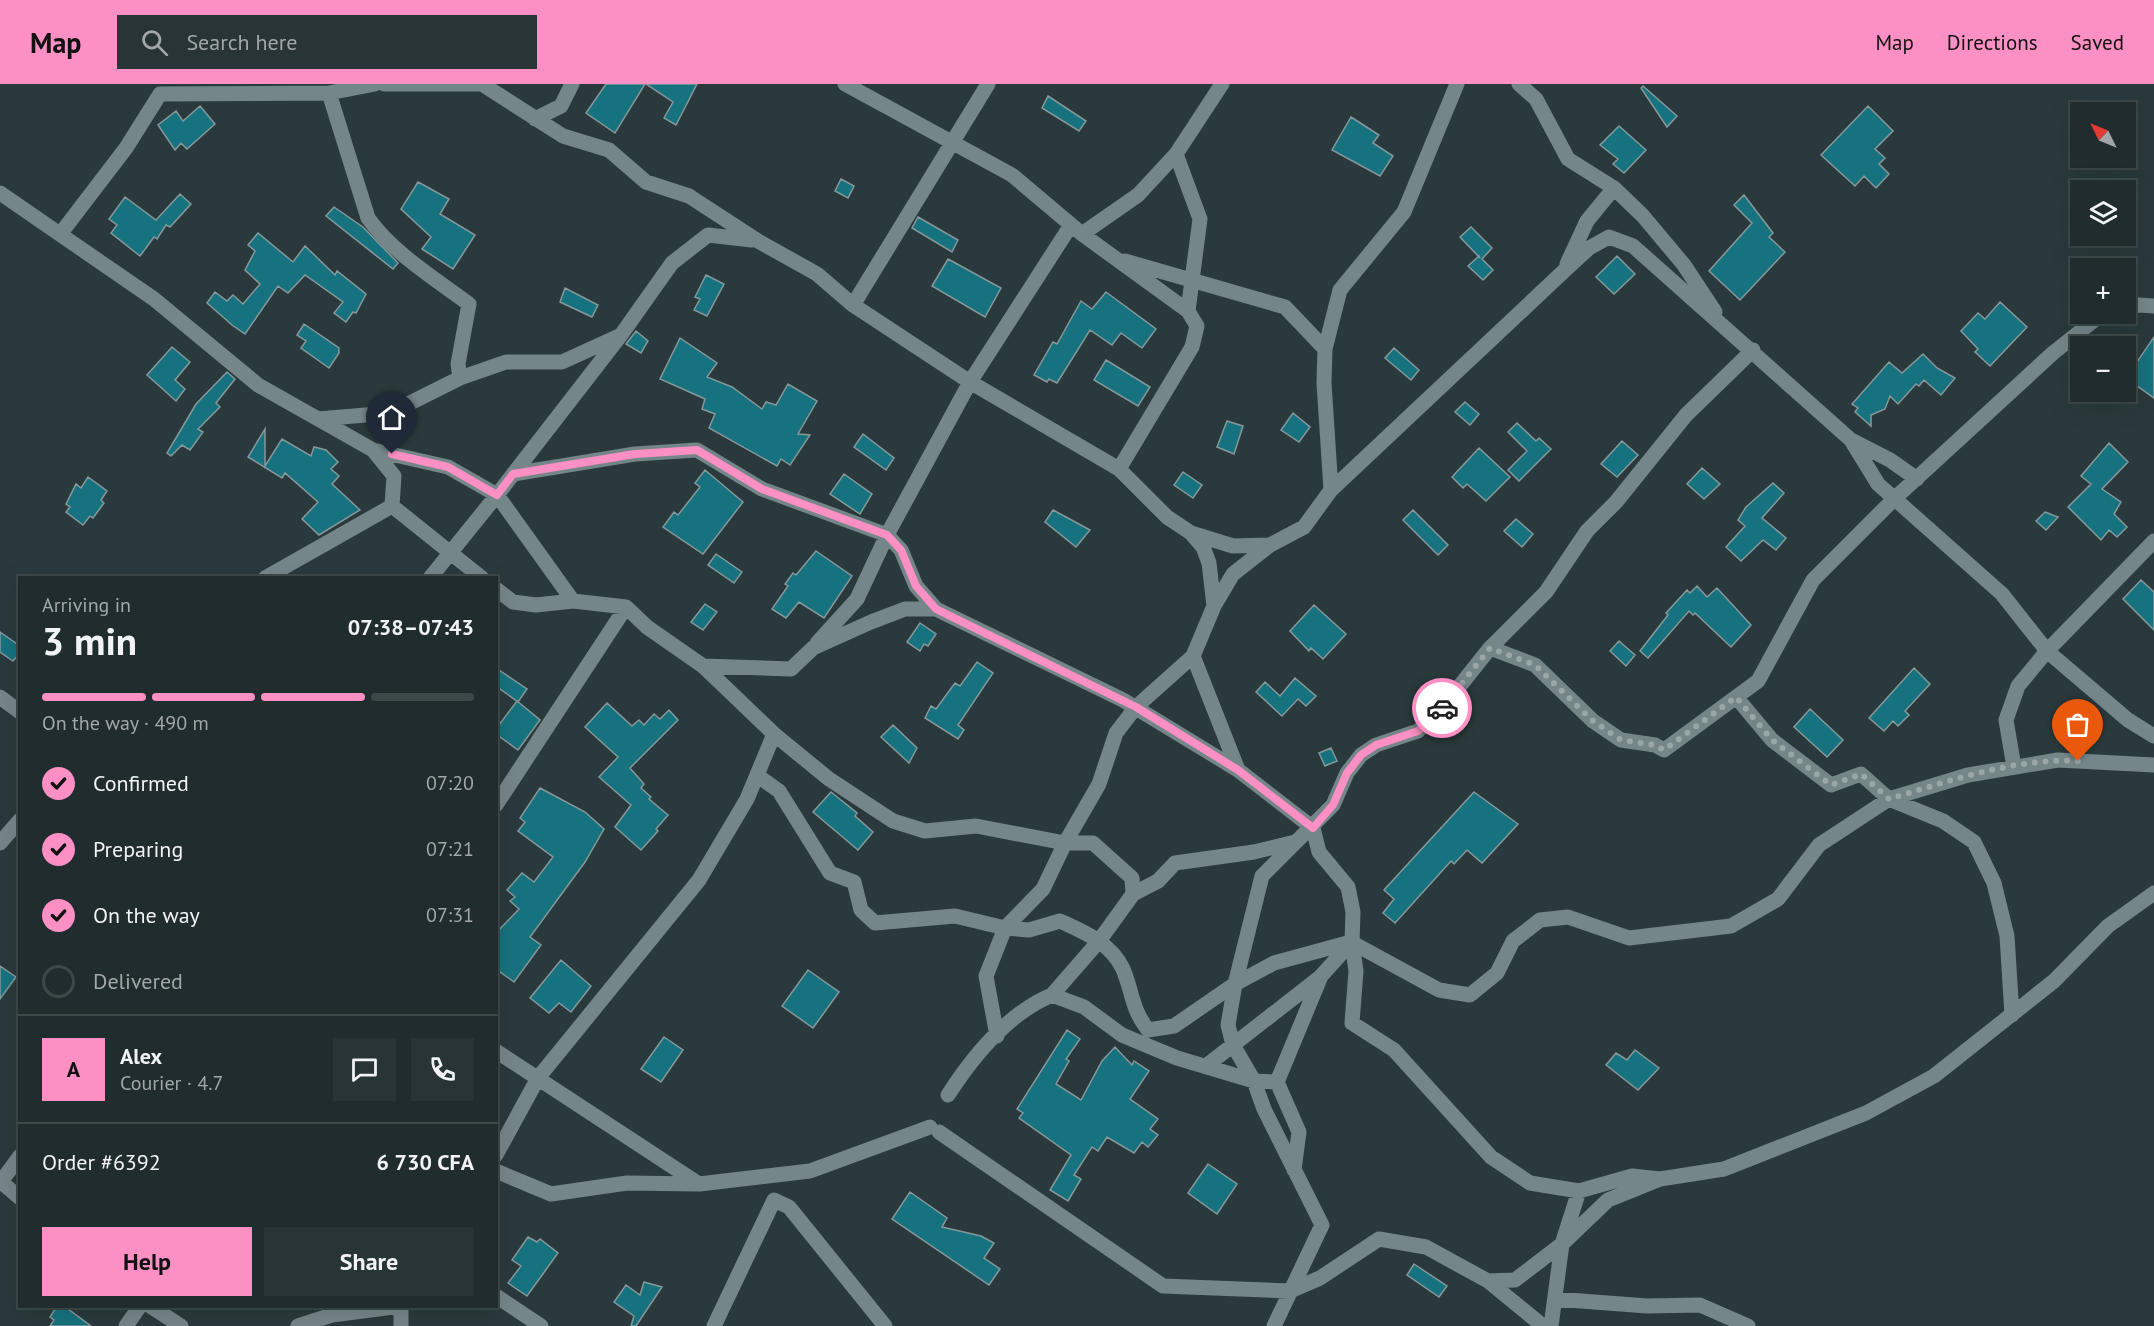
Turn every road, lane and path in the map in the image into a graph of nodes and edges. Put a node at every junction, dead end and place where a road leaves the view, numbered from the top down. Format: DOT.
graph roads {
  1 [pos="375,84"];
  2 [pos="384,84"];
  3 [pos="572,84"];
  4 [pos="845,84"];
  5 [pos="974,84"];
  6 [pos="988,84"];
  7 [pos="1222,84"];
  8 [pos="1457,84"];
  9 [pos="1519,84"];
  10 [pos="486,85"];
  11 [pos="330,93"];
  12 [pos="970,112"];
  13 [pos="535,119"];
  14 [pos="951,143"];
  15 [pos="1176,154"];
  16 [pos="1614,188"];
  17 [pos="0,193"];
  18 [pos="1077,229"];
  19 [pos="61,233"];
  20 [pos="758,241"];
  21 [pos="1114,258"];
  22 [pos="1564,271"];
  23 [pos="1192,280"];
  24 [pos="853,305"];
  25 [pos="2136,306"];
  26 [pos="2154,306"];
  27 [pos="1188,310"];
  28 [pos="2089,324"];
  29 [pos="1730,333"];
  30 [pos="621,335"];
  31 [pos="1325,349"];
  32 [pos="1753,350"];
  33 [pos="460,378"];
  34 [pos="970,382"];
  35 [pos="318,419"];
  36 [pos="1851,440"];
  37 [pos="373,450"];
  38 [pos="1119,469"];
  39 [pos="513,474"];
  40 [pos="1917,478"];
  41 [pos="1332,490"];
  42 [pos="497,495"];
  43 [pos="1894,499"];
  44 [pos="392,506"];
  45 [pos="1191,533"];
  46 [pos="887,535"];
  47 [pos="2154,541"];
  48 [pos="1270,545"];
  49 [pos="449,551"];
  50 [pos="269,576"];
  51 [pos="431,576"];
  52 [pos="480,576"];
  53 [pos="498,591"];
  54 [pos="573,601"];
  55 [pos="1214,606"];
  56 [pos="626,607"];
  57 [pos="936,609"];
  58 [pos="813,648"];
  59 [pos="1490,648"];
  60 [pos="2047,651"];
  61 [pos="1193,656"];
  62 [pos="704,666"];
  63 [pos="0,697"];
  64 [pos="1736,697"];
  65 [pos="1136,707"];
  66 [pos="18,710"];
  67 [pos="774,734"];
  68 [pos="2154,736"];
  69 [pos="2154,765"];
  70 [pos="2014,767"];
  71 [pos="1238,770"];
  72 [pos="758,776"];
  73 [pos="1889,799"];
  74 [pos="498,802"];
  75 [pos="18,822"];
  76 [pos="1313,828"];
  77 [pos="1298,842"];
  78 [pos="0,843"];
  79 [pos="1065,843"];
  80 [pos="2154,893"];
  81 [pos="1132,894"];
  82 [pos="1005,928"];
  83 [pos="1099,941"];
  84 [pos="1351,943"];
  85 [pos="1321,976"];
  86 [pos="1235,984"];
  87 [pos="1053,995"];
  88 [pos="2012,1015"];
  89 [pos="997,1036"];
  90 [pos="1233,1046"];
  91 [pos="498,1052"];
  92 [pos="1206,1066"];
  93 [pos="538,1078"];
  94 [pos="1254,1081"];
  95 [pos="1277,1082"];
  96 [pos="948,1095"];
  97 [pos="498,1151"];
  98 [pos="18,1159"];
  99 [pos="1294,1170"];
  100 [pos="498,1172"];
  101 [pos="1660,1179"];
  102 [pos="0,1182"];
  103 [pos="699,1184"];
  104 [pos="1579,1191"];
  105 [pos="18,1196"];
  106 [pos="1562,1244"];
  107 [pos="1488,1281"];
  108 [pos="1290,1291"];
  109 [pos="498,1297"];
  110 [pos="1555,1299"];
  111 [pos="139,1308"];
  112 [pos="153,1308"];
  113 [pos="375,1308"];
  114 [pos="401,1308"];
  115 [pos="337,1311"];
  116 [pos="126,1326"];
  117 [pos="182,1326"];
  118 [pos="298,1326"];
  119 [pos="402,1326"];
  120 [pos="541,1326"];
  121 [pos="714,1326"];
  122 [pos="885,1326"];
  123 [pos="1274,1326"];
  124 [pos="1543,1326"];
  125 [pos="1551,1326"];
  126 [pos="1748,1326"];
  1 -- 11 [label="street"];
  2 -- 10 [label="street"];
  3 -- 13 [label="street"];
  4 -- 14 [label="street"];
  5 -- 12 [label="street"];
  6 -- 12 [label="street"];
  7 -- 15 [label="street"];
  8 -- 31 [label="street"];
  9 -- 16 [label="street"];
  10 -- 13 [label="street"];
  11 -- 19 [label="street"];
  11 -- 33 [label="street"];
  12 -- 14 [label="street"];
  13 -- 20 [label="street"];
  14 -- 18 [label="street"];
  14 -- 24 [label="street"];
  15 -- 18 [label="street"];
  15 -- 23 [label="street"];
  16 -- 22 [label="street"];
  16 -- 29 [label="street"];
  17 -- 19 [label="street"];
  18 -- 21 [label="street"];
  18 -- 34 [label="street"];
  19 -- 35 [label="street"];
  20 -- 24 [label="street"];
  20 -- 30 [label="street"];
  21 -- 23 [label="street"];
  21 -- 27 [label="street"];
  22 -- 29 [label="street"];
  22 -- 41 [label="street"];
  23 -- 27 [label="street"];
  23 -- 31 [label="street"];
  24 -- 34 [label="street"];
  25 -- 26 [label="street"];
  27 -- 38 [label="street"];
  28 -- 40 [label="street"];
  29 -- 32 [label="street"];
  30 -- 33 [label="street"];
  30 -- 39 [label="street"];
  31 -- 41 [label="street"];
  32 -- 36 [label="street"];
  32 -- 59 [label="street"];
  33 -- 35 [label="street"];
  34 -- 38 [label="street"];
  34 -- 46 [label="street"];
  35 -- 37 [label="street"];
  36 -- 40 [label="street"];
  36 -- 43 [label="street"];
  37 -- 42 [label="street"];
  37 -- 44 [label="street"];
  38 -- 45 [label="street"];
  39 -- 42 [label="street"];
  39 -- 46 [label="street"];
  40 -- 43 [label="street"];
  41 -- 48 [label="street"];
  42 -- 49 [label="street"];
  42 -- 54 [label="street"];
  43 -- 60 [label="street"];
  43 -- 64 [label="street"];
  44 -- 49 [label="street"];
  44 -- 50 [label="street"];
  45 -- 48 [label="street"];
  45 -- 55 [label="street"];
  46 -- 57 [label="street"];
  46 -- 58 [label="street"];
  47 -- 60 [label="street"];
  48 -- 55 [label="street"];
  49 -- 51 [label="street"];
  49 -- 52 [label="street"];
  53 -- 54 [label="street"];
  54 -- 56 [label="street"];
  55 -- 61 [label="street"];
  56 -- 62 [label="street"];
  56 -- 74 [label="street"];
  57 -- 58 [label="street"];
  57 -- 65 [label="street"];
  58 -- 62 [label="street"];
  59 -- 64 [label="street"];
  59 -- 76 [label="street"];
  60 -- 68 [label="street"];
  60 -- 70 [label="street"];
  61 -- 65 [label="street"];
  61 -- 71 [label="street"];
  62 -- 67 [label="street"];
  63 -- 66 [label="street"];
  64 -- 73 [label="street"];
  65 -- 71 [label="street"];
  65 -- 79 [label="street"];
  67 -- 72 [label="street"];
  67 -- 79 [label="street"];
  69 -- 70 [label="street"];
  70 -- 73 [label="street"];
  71 -- 76 [label="street"];
  72 -- 82 [label="street"];
  72 -- 93 [label="street"];
  73 -- 84 [label="street"];
  73 -- 88 [label="street"];
  75 -- 78 [label="street"];
  76 -- 77 [label="street"];
  76 -- 84 [label="street"];
  77 -- 81 [label="street"];
  77 -- 86 [label="street"];
  79 -- 81 [label="street"];
  79 -- 82 [label="street"];
  80 -- 88 [label="street"];
  81 -- 83 [label="street"];
  82 -- 83 [label="street"];
  82 -- 89 [label="street"];
  83 -- 86 [label="street"];
  83 -- 87 [label="street"];
  84 -- 85 [label="street"];
  84 -- 86 [label="street"];
  84 -- 104 [label="street"];
  85 -- 90 [label="street"];
  85 -- 95 [label="street"];
  86 -- 90 [label="street"];
  87 -- 89 [label="street"];
  87 -- 92 [label="street"];
  88 -- 101 [label="street"];
  89 -- 96 [label="street"];
  90 -- 92 [label="street"];
  90 -- 94 [label="street"];
  91 -- 93 [label="street"];
  92 -- 94 [label="street"];
  93 -- 97 [label="street"];
  93 -- 103 [label="street"];
  94 -- 95 [label="street"];
  94 -- 99 [label="street"];
  95 -- 99 [label="street"];
  98 -- 102 [label="street"];
  99 -- 108 [label="street"];
  100 -- 103 [label="street"];
  101 -- 104 [label="street"];
  101 -- 106 [label="street"];
  102 -- 105 [label="street"];
  103 -- 108 [label="street"];
  104 -- 106 [label="street"];
  106 -- 107 [label="street"];
  106 -- 110 [label="street"];
  107 -- 108 [label="street"];
  107 -- 124 [label="street"];
  108 -- 123 [label="street"];
  109 -- 120 [label="street"];
  110 -- 125 [label="street"];
  110 -- 126 [label="street"];
  111 -- 116 [label="street"];
  112 -- 117 [label="street"];
  113 -- 115 [label="street"];
  114 -- 119 [label="street"];
  115 -- 118 [label="street"];
  121 -- 122 [label="street"];
}
